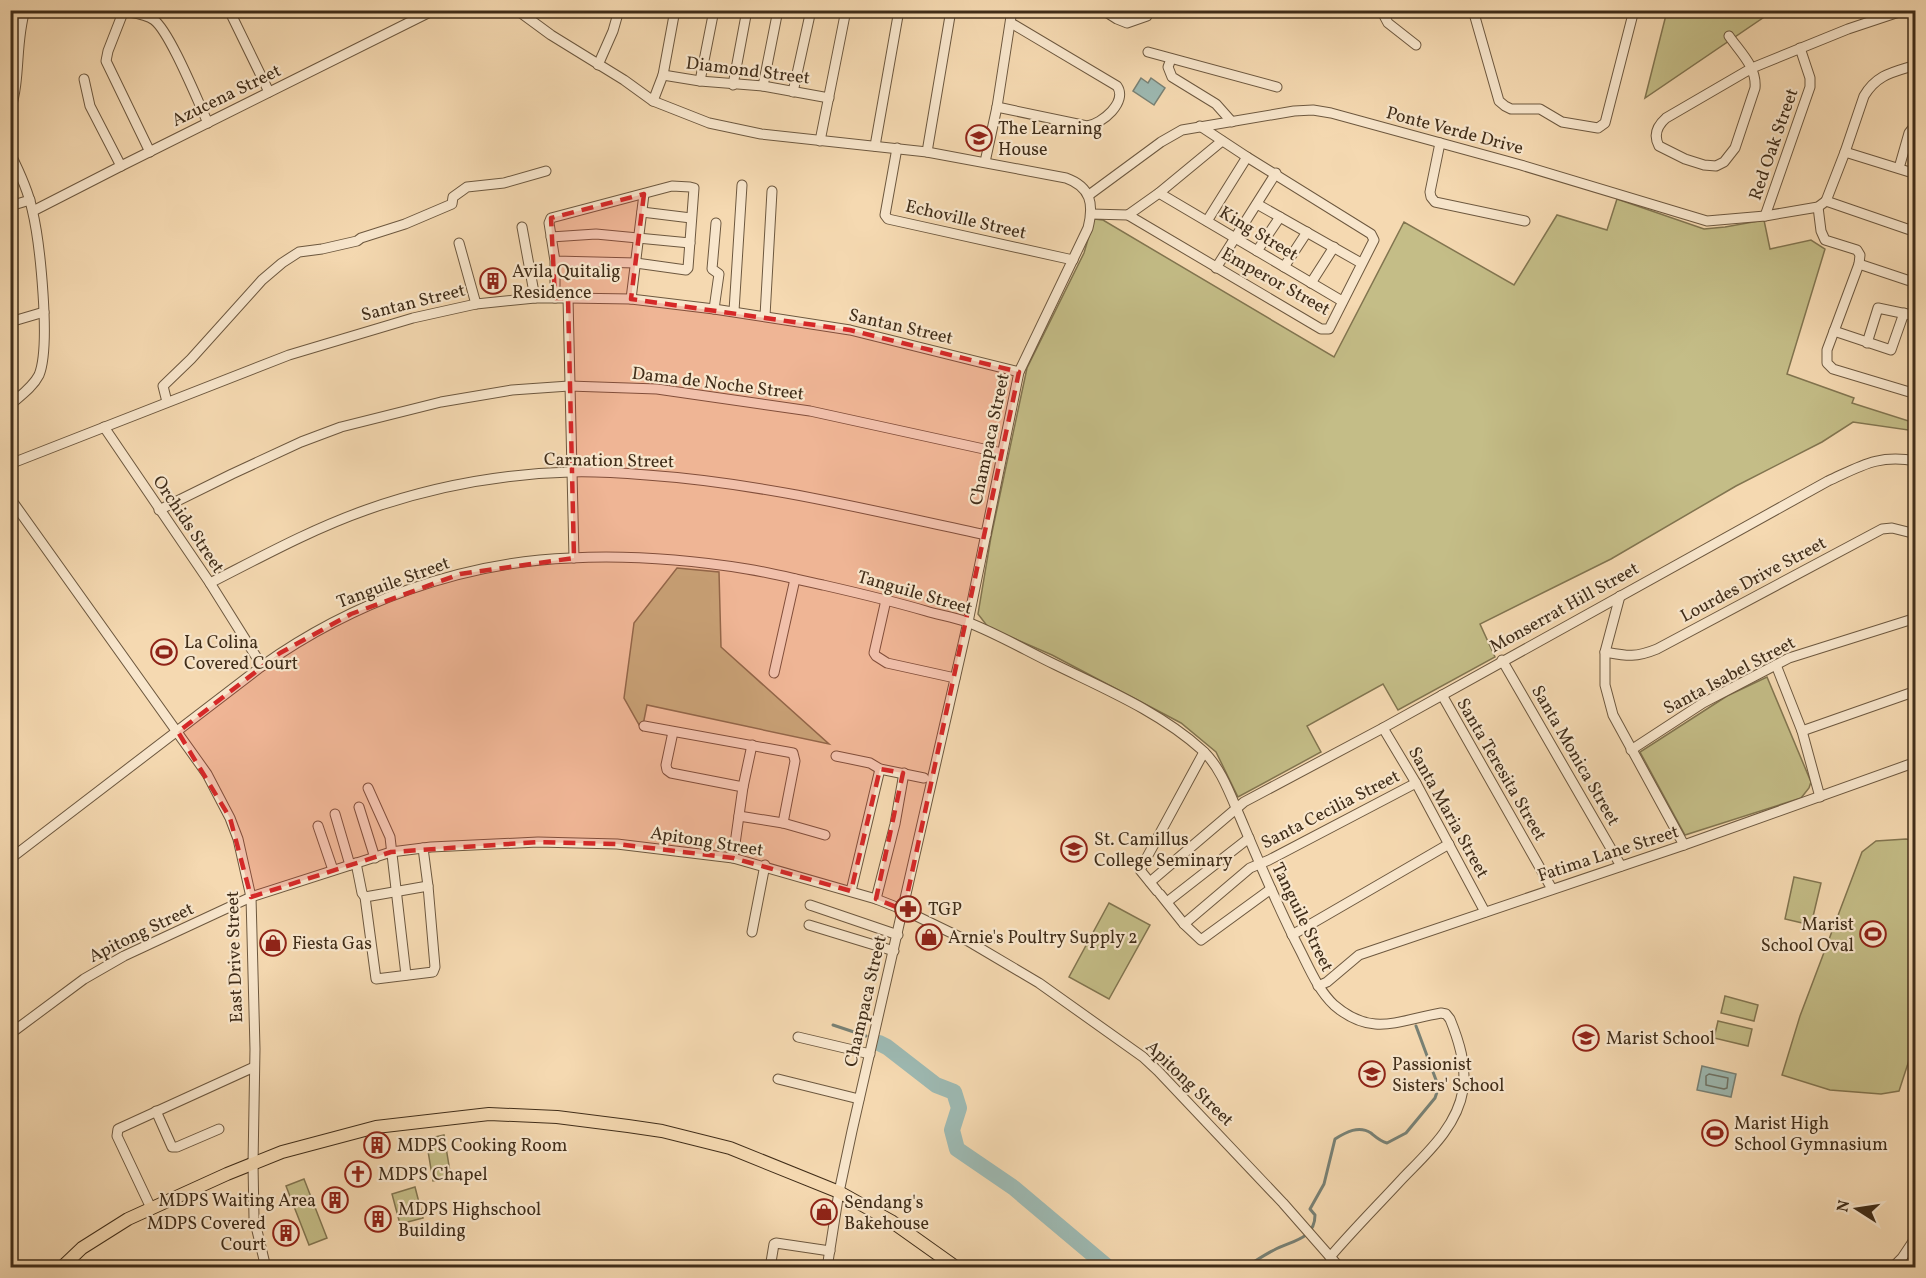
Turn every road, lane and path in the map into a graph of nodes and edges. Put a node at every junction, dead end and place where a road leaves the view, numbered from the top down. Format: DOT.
graph roads {
  1 [pos="26,10"];
  2 [pos="229,10"];
  3 [pos="434,10"];
  4 [pos="517,10"];
  5 [pos="619,10"];
  6 [pos="675,10"];
  7 [pos="714,10"];
  8 [pos="747,10"];
  9 [pos="778,10"];
  10 [pos="811,10"];
  11 [pos="846,10"];
  12 [pos="899,10"];
  13 [pos="951,10"];
  14 [pos="1012,10"];
  15 [pos="1103,10"];
  16 [pos="1382,10"];
  17 [pos="1473,10"];
  18 [pos="1634,10"];
  19 [pos="1905,10"];
  20 [pos="123,11"];
  21 [pos="1147,16"];
  22 [pos="1011,23"];
  23 [pos="1729,36"];
  24 [pos="1416,45"];
  25 [pos="1800,48"];
  26 [pos="1148,52"];
  27 [pos="15,56"];
  28 [pos="1171,59"];
  29 [pos="598,64"];
  30 [pos="1916,65"];
  31 [pos="1752,68"];
  32 [pos="663,75"];
  33 [pos="84,79"];
  34 [pos="700,81"];
  35 [pos="733,85"];
  36 [pos="762,87"];
  37 [pos="1277,87"];
  38 [pos="794,92"];
  39 [pos="269,93"];
  40 [pos="829,98"];
  41 [pos="653,101"];
  42 [pos="997,107"];
  43 [pos="10,111"];
  44 [pos="1232,122"];
  45 [pos="208,123"];
  46 [pos="1916,124"];
  47 [pos="1200,126"];
  48 [pos="820,141"];
  49 [pos="1222,141"];
  50 [pos="1440,143"];
  51 [pos="875,146"];
  52 [pos="897,148"];
  53 [pos="150,152"];
  54 [pos="927,152"];
  55 [pos="1845,152"];
  56 [pos="10,153"];
  57 [pos="1247,157"];
  58 [pos="985,162"];
  59 [pos="121,166"];
  60 [pos="1899,168"];
  61 [pos="546,171"];
  62 [pos="1276,173"];
  63 [pos="1916,174"];
  64 [pos="742,185"];
  65 [pos="772,191"];
  66 [pos="1159,193"];
  67 [pos="644,194"];
  68 [pos="1089,195"];
  69 [pos="30,200"];
  70 [pos="1257,204"];
  71 [pos="1822,204"];
  72 [pos="10,206"];
  73 [pos="33,211"];
  74 [pos="642,212"];
  75 [pos="1091,214"];
  76 [pos="1128,215"];
  77 [pos="1765,216"];
  78 [pos="1280,217"];
  79 [pos="691,218"];
  80 [pos="1207,221"];
  81 [pos="1525,221"];
  82 [pos="716,223"];
  83 [pos="522,227"];
  84 [pos="1307,232"];
  85 [pos="1916,232"];
  86 [pos="552,237"];
  87 [pos="639,238"];
  88 [pos="1235,238"];
  89 [pos="459,243"];
  90 [pos="690,243"];
  91 [pos="1334,248"];
  92 [pos="1257,251"];
  93 [pos="1073,260"];
  94 [pos="555,261"];
  95 [pos="636,263"];
  96 [pos="1361,263"];
  97 [pos="1858,264"];
  98 [pos="1284,267"];
  99 [pos="1216,268"];
  100 [pos="1311,283"];
  101 [pos="1916,283"];
  102 [pos="535,298"];
  103 [pos="555,298"];
  104 [pos="568,298"];
  105 [pos="631,299"];
  106 [pos="1342,302"];
  107 [pos="476,304"];
  108 [pos="714,309"];
  109 [pos="734,311"];
  110 [pos="44,312"];
  111 [pos="1904,313"];
  112 [pos="765,316"];
  113 [pos="1916,316"];
  114 [pos="10,322"];
  115 [pos="1834,331"];
  116 [pos="1868,343"];
  117 [pos="1019,372"];
  118 [pos="569,386"];
  119 [pos="1915,394"];
  120 [pos="167,402"];
  121 [pos="10,405"];
  122 [pos="104,427"];
  123 [pos="1002,453"];
  124 [pos="1916,461"];
  125 [pos="10,464"];
  126 [pos="572,472"];
  127 [pos="10,498"];
  128 [pos="159,510"];
  129 [pos="1916,534"];
  130 [pos="986,535"];
  131 [pos="574,558"];
  132 [pos="795,579"];
  133 [pos="210,583"];
  134 [pos="1620,596"];
  135 [pos="886,600"];
  136 [pos="1916,618"];
  137 [pos="968,622"];
  138 [pos="1605,652"];
  139 [pos="1502,660"];
  140 [pos="264,664"];
  141 [pos="1776,665"];
  142 [pos="774,673"];
  143 [pos="955,678"];
  144 [pos="1916,691"];
  145 [pos="1442,695"];
  146 [pos="644,726"];
  147 [pos="1383,728"];
  148 [pos="1802,731"];
  149 [pos="178,732"];
  150 [pos="673,732"];
  151 [pos="752,745"];
  152 [pos="1631,750"];
  153 [pos="1204,752"];
  154 [pos="836,756"];
  155 [pos="1916,762"];
  156 [pos="880,769"];
  157 [pos="904,773"];
  158 [pos="924,778"];
  159 [pos="1416,783"];
  160 [pos="743,787"];
  161 [pos="368,788"];
  162 [pos="1820,796"];
  163 [pos="359,807"];
  164 [pos="1236,808"];
  165 [pos="335,814"];
  166 [pos="739,816"];
  167 [pos="783,823"];
  168 [pos="318,826"];
  169 [pos="825,834"];
  170 [pos="1246,840"];
  171 [pos="1449,844"];
  172 [pos="1684,845"];
  173 [pos="423,848"];
  174 [pos="391,852"];
  175 [pos="375,858"];
  176 [pos="734,858"];
  177 [pos="10,859"];
  178 [pos="353,864"];
  179 [pos="1259,864"];
  180 [pos="765,866"];
  181 [pos="1621,866"];
  182 [pos="333,870"];
  183 [pos="1150,882"];
  184 [pos="428,886"];
  185 [pos="1271,889"];
  186 [pos="1552,889"];
  187 [pos="851,891"];
  188 [pos="396,892"];
  189 [pos="251,897"];
  190 [pos="365,897"];
  191 [pos="876,899"];
  192 [pos="1167,903"];
  193 [pos="810,904"];
  194 [pos="904,910"];
  195 [pos="1485,912"];
  196 [pos="1184,924"];
  197 [pos="809,925"];
  198 [pos="752,932"];
  199 [pos="898,935"];
  200 [pos="1292,935"];
  201 [pos="894,951"];
  202 [pos="406,975"];
  203 [pos="1318,986"];
  204 [pos="10,1034"];
  205 [pos="798,1037"];
  206 [pos="870,1054"];
  207 [pos="254,1067"];
  208 [pos="778,1079"];
  209 [pos="859,1099"];
  210 [pos="156,1111"];
  211 [pos="219,1129"];
  212 [pos="253,1164"];
  213 [pos="839,1192"];
  214 [pos="151,1208"];
  215 [pos="1916,1237"];
  216 [pos="830,1251"];
  217 [pos="1335,1262"];
  218 [pos="61,1268"];
  219 [pos="266,1268"];
  220 [pos="770,1268"];
  221 [pos="827,1268"];
  222 [pos="957,1268"];
  223 [pos="1325,1268"];
  224 [pos="1892,1268"];
  1 -- 27 [label="street"];
  2 -- 39 [label="street"];
  3 -- 39 [label="street, Azucena Street"];
  4 -- 29 [label="street"];
  5 -- 29 [label="street"];
  6 -- 32 [label="street"];
  7 -- 34 [label="street"];
  8 -- 35 [label="street"];
  9 -- 36 [label="street"];
  10 -- 38 [label="street"];
  11 -- 40 [label="street"];
  12 -- 51 [label="street"];
  13 -- 54 [label="street"];
  14 -- 22 [label="street"];
  15 -- 21 [label="street"];
  16 -- 24 [label="street"];
  17 -- 18 [label="street"];
  19 -- 25 [label="street"];
  20 -- 45 [label="street"];
  20 -- 53 [label="street"];
  22 -- 42 [label="street"];
  22 -- 42 [label="street"];
  23 -- 31 [label="street"];
  25 -- 31 [label="street"];
  25 -- 77 [label="street, Red Oak Street"];
  26 -- 28 [label="street"];
  27 -- 43 [label="street"];
  28 -- 37 [label="street"];
  28 -- 44 [label="street"];
  29 -- 41 [label="street"];
  30 -- 55 [label="street"];
  31 -- 31 [label="street"];
  32 -- 34 [label="street, Diamond Street"];
  32 -- 41 [label="street"];
  33 -- 59 [label="street"];
  34 -- 35 [label="street, Diamond Street"];
  35 -- 36 [label="street, Diamond Street"];
  36 -- 38 [label="street, Diamond Street"];
  38 -- 40 [label="street, Diamond Street"];
  39 -- 45 [label="street, Azucena Street"];
  40 -- 48 [label="street"];
  41 -- 48 [label="street"];
  42 -- 58 [label="street"];
  44 -- 47 [label="street, Ponte Verde Drive"];
  44 -- 50 [label="street, Ponte Verde Drive"];
  45 -- 53 [label="street, Azucena Street"];
  46 -- 60 [label="street"];
  47 -- 49 [label="street, Emperor Street"];
  47 -- 68 [label="street, Ponte Verde Drive"];
  48 -- 51 [label="street"];
  49 -- 57 [label="street, Emperor Street"];
  49 -- 66 [label="street"];
  50 -- 77 [label="street, Ponte Verde Drive"];
  50 -- 81 [label="street"];
  51 -- 52 [label="street"];
  52 -- 54 [label="street"];
  52 -- 93 [label="street, Echoville Street"];
  53 -- 59 [label="street, Azucena Street"];
  54 -- 58 [label="street"];
  55 -- 60 [label="street"];
  55 -- 71 [label="street"];
  56 -- 69 [label="street"];
  57 -- 62 [label="street, Emperor Street"];
  57 -- 80 [label="street"];
  58 -- 68 [label="street"];
  59 -- 73 [label="street, Azucena Street"];
  60 -- 63 [label="street"];
  61 -- 120 [label="street"];
  62 -- 70 [label="street"];
  62 -- 96 [label="street, Emperor Street"];
  64 -- 109 [label="street"];
  65 -- 112 [label="street"];
  66 -- 76 [label="street"];
  66 -- 80 [label="street, King Street"];
  67 -- 74 [label="street"];
  67 -- 79 [label="street"];
  67 -- 86 [label="street"];
  68 -- 75 [label="street, Champaca Street"];
  69 -- 72 [label="street"];
  69 -- 73 [label="street"];
  70 -- 78 [label="street"];
  70 -- 88 [label="street"];
  71 -- 77 [label="street, Ponte Verde Drive"];
  71 -- 85 [label="street"];
  71 -- 97 [label="street"];
  73 -- 110 [label="street"];
  74 -- 79 [label="street"];
  74 -- 87 [label="street"];
  75 -- 76 [label="street, Emperor Street"];
  75 -- 93 [label="street, Champaca Street"];
  76 -- 99 [label="street, Emperor Street"];
  78 -- 84 [label="street"];
  78 -- 92 [label="street"];
  79 -- 90 [label="street"];
  80 -- 88 [label="street, King Street"];
  82 -- 108 [label="street"];
  83 -- 102 [label="street"];
  84 -- 91 [label="street"];
  84 -- 98 [label="street"];
  86 -- 87 [label="street"];
  86 -- 94 [label="street"];
  87 -- 90 [label="street"];
  87 -- 95 [label="street"];
  88 -- 92 [label="street, King Street"];
  88 -- 99 [label="street"];
  89 -- 107 [label="street"];
  90 -- 95 [label="street"];
  91 -- 96 [label="street"];
  91 -- 100 [label="street"];
  92 -- 98 [label="street, King Street"];
  93 -- 117 [label="street, Champaca Street"];
  94 -- 95 [label="street"];
  94 -- 103 [label="street"];
  95 -- 105 [label="street"];
  96 -- 106 [label="street, Emperor Street"];
  97 -- 101 [label="street"];
  97 -- 115 [label="street"];
  98 -- 100 [label="street, King Street"];
  99 -- 106 [label="street, Emperor Street"];
  100 -- 106 [label="street, King Street"];
  102 -- 103 [label="street, Santan Street"];
  102 -- 107 [label="street, Santan Street"];
  103 -- 104 [label="street, Santan Street"];
  104 -- 105 [label="street, Santan Street"];
  104 -- 118 [label="street"];
  105 -- 108 [label="street, Santan Street"];
  107 -- 120 [label="street, Santan Street"];
  108 -- 109 [label="street, Santan Street"];
  109 -- 112 [label="street, Santan Street"];
  110 -- 114 [label="street"];
  110 -- 121 [label="street"];
  111 -- 113 [label="street"];
  111 -- 116 [label="street"];
  111 -- 116 [label="street"];
  112 -- 117 [label="street, Santan Street"];
  115 -- 116 [label="street"];
  115 -- 119 [label="street"];
  117 -- 123 [label="street, Champaca Street"];
  118 -- 123 [label="street, Dama de Noche Street"];
  118 -- 126 [label="street"];
  118 -- 128 [label="street, Dama de Noche Street"];
  120 -- 122 [label="street, Santan Street"];
  122 -- 125 [label="street, Santan Street"];
  122 -- 128 [label="street, Orchids Street"];
  123 -- 130 [label="street, Champaca Street"];
  124 -- 134 [label="street, Monserrat Hill Street"];
  126 -- 130 [label="street, Carnation Street"];
  126 -- 131 [label="street"];
  126 -- 133 [label="street, Carnation Street"];
  127 -- 149 [label="street, East Drive Street"];
  128 -- 133 [label="street, Orchids Street"];
  129 -- 138 [label="street, Lourdes Drive Street"];
  130 -- 137 [label="street, Champaca Street"];
  131 -- 132 [label="street, Tanguile Street"];
  131 -- 140 [label="street, Tanguile Street"];
  132 -- 135 [label="street, Tanguile Street"];
  132 -- 142 [label="street"];
  133 -- 140 [label="street, Orchids Street"];
  134 -- 138 [label="street"];
  134 -- 139 [label="street, Monserrat Hill Street"];
  135 -- 137 [label="street, Tanguile Street"];
  135 -- 143 [label="street"];
  136 -- 141 [label="street, Santa Isabel Street"];
  137 -- 143 [label="street, Champaca Street"];
  137 -- 153 [label="street, Tanguile Street"];
  138 -- 152 [label="street"];
  139 -- 145 [label="street, Monserrat Hill Street"];
  139 -- 181 [label="street, Santa Monica Street"];
  140 -- 149 [label="street, Tanguile Street"];
  141 -- 148 [label="street"];
  141 -- 152 [label="street, Santa Isabel Street"];
  143 -- 194 [label="street, Champaca Street"];
  144 -- 148 [label="street"];
  145 -- 147 [label="street, Monserrat Hill Street"];
  145 -- 186 [label="street, Santa Teresita Street"];
  146 -- 150 [label="street"];
  147 -- 159 [label="street, Santa Maria Street"];
  147 -- 164 [label="street, Monserrat Hill Street"];
  148 -- 162 [label="street"];
  149 -- 177 [label="street, Tanguile Street"];
  149 -- 189 [label="street, East Drive Street"];
  150 -- 151 [label="street"];
  150 -- 160 [label="street"];
  151 -- 160 [label="street"];
  151 -- 167 [label="street"];
  152 -- 172 [label="street"];
  153 -- 164 [label="street, Tanguile Street"];
  153 -- 183 [label="street"];
  154 -- 156 [label="street"];
  155 -- 162 [label="street, Fatima Lane Street"];
  156 -- 157 [label="street"];
  156 -- 187 [label="street"];
  157 -- 158 [label="street"];
  157 -- 191 [label="street"];
  159 -- 171 [label="street, Santa Maria Street"];
  159 -- 179 [label="street, Santa Cecilia Street"];
  160 -- 166 [label="street"];
  161 -- 174 [label="street"];
  162 -- 172 [label="street, Fatima Lane Street"];
  163 -- 175 [label="street"];
  164 -- 170 [label="street, Tanguile Street"];
  164 -- 183 [label="street, Monserrat Hill Street"];
  165 -- 178 [label="street"];
  166 -- 167 [label="street"];
  166 -- 176 [label="street"];
  167 -- 169 [label="street"];
  168 -- 182 [label="street"];
  170 -- 179 [label="street, Tanguile Street"];
  170 -- 192 [label="street"];
  171 -- 195 [label="street, Santa Maria Street"];
  171 -- 200 [label="street"];
  172 -- 181 [label="street, Fatima Lane Street"];
  173 -- 174 [label="street, Apitong Street"];
  173 -- 176 [label="street, Apitong Street"];
  173 -- 184 [label="street"];
  174 -- 175 [label="street, Apitong Street"];
  174 -- 188 [label="street"];
  175 -- 178 [label="street, Apitong Street"];
  176 -- 180 [label="street, Apitong Street"];
  178 -- 182 [label="street, Apitong Street"];
  178 -- 190 [label="street"];
  179 -- 185 [label="street, Tanguile Street"];
  179 -- 196 [label="street, Santa Cecilia Street"];
  180 -- 187 [label="street, Apitong Street"];
  180 -- 198 [label="street"];
  181 -- 186 [label="street, Fatima Lane Street"];
  182 -- 189 [label="street, Apitong Street"];
  183 -- 192 [label="street"];
  184 -- 188 [label="street"];
  184 -- 202 [label="street"];
  185 -- 196 [label="street"];
  185 -- 200 [label="street, Tanguile Street"];
  186 -- 195 [label="street, Fatima Lane Street"];
  187 -- 191 [label="street, Apitong Street"];
  188 -- 190 [label="street"];
  188 -- 202 [label="street"];
  189 -- 204 [label="street, Apitong Street"];
  189 -- 207 [label="street, East Drive Street"];
  190 -- 202 [label="street"];
  191 -- 194 [label="street, Apitong Street"];
  192 -- 196 [label="street"];
  193 -- 199 [label="street"];
  194 -- 199 [label="street, Champaca Street"];
  194 -- 217 [label="street, Apitong Street"];
  195 -- 203 [label="street, Fatima Lane Street"];
  197 -- 201 [label="street"];
  199 -- 201 [label="street, Champaca Street"];
  200 -- 203 [label="street, Tanguile Street"];
  201 -- 206 [label="street, Champaca Street"];
  203 -- 217 [label="street, Tanguile Street"];
  205 -- 206 [label="street"];
  206 -- 209 [label="street, Champaca Street"];
  207 -- 210 [label="street"];
  207 -- 212 [label="street, East Drive Street"];
  208 -- 209 [label="street"];
  209 -- 213 [label="street, Champaca Street"];
  210 -- 211 [label="street"];
  210 -- 214 [label="street"];
  212 -- 213 [label="main road"];
  212 -- 214 [label="main road"];
  212 -- 219 [label="street, East Drive Street"];
  213 -- 216 [label="street, Champaca Street"];
  213 -- 222 [label="main road"];
  214 -- 218 [label="main road"];
  215 -- 224 [label="street"];
  216 -- 220 [label="street"];
  216 -- 221 [label="street, Champaca Street"];
  217 -- 223 [label="street"];
}
